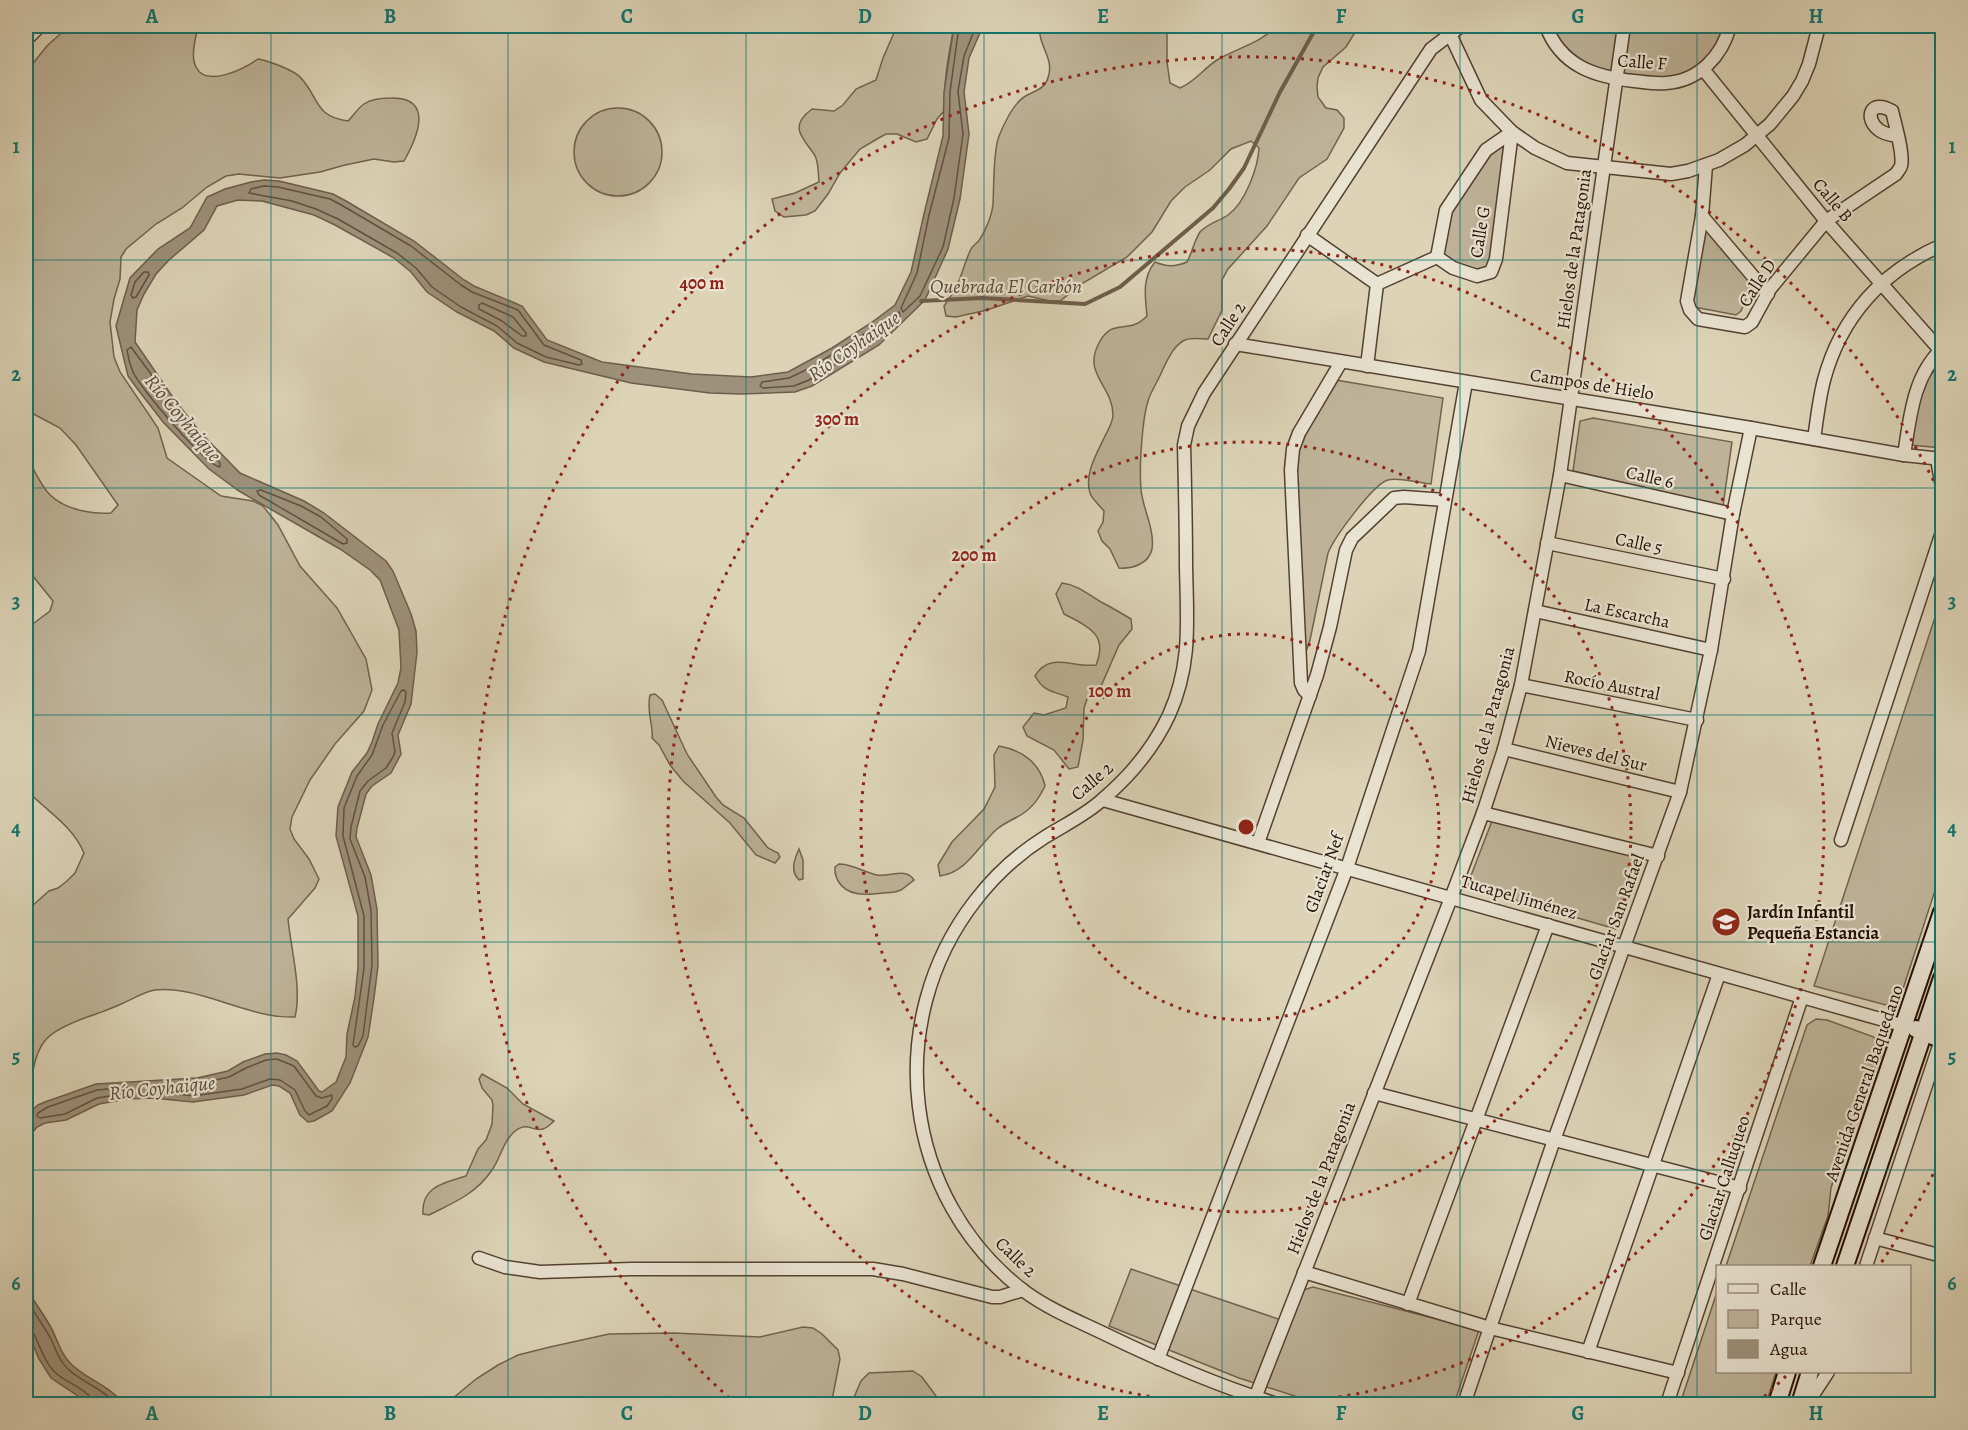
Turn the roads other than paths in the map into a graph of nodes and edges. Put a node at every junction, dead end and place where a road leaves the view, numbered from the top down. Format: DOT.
graph roads {
  1 [pos="40,26"];
  2 [pos="1461,26"];
  3 [pos="1546,26"];
  4 [pos="1624,26"];
  5 [pos="1730,26"];
  6 [pos="1820,26"];
  7 [pos="1450,33"];
  8 [pos="26,40"];
  9 [pos="1702,69"];
  10 [pos="1616,79"];
  11 [pos="1512,132"];
  12 [pos="1757,136"];
  13 [pos="1897,136"];
  14 [pos="1706,165"];
  15 [pos="1604,168"];
  16 [pos="1702,216"];
  17 [pos="1826,221"];
  18 [pos="1307,235"];
  19 [pos="1942,245"];
  20 [pos="1437,257"];
  21 [pos="1882,283"];
  22 [pos="1377,284"];
  23 [pos="1768,294"];
  24 [pos="1235,344"];
  25 [pos="1941,350"];
  26 [pos="1341,362"];
  27 [pos="1367,366"];
  28 [pos="1466,382"];
  29 [pos="1571,399"];
  30 [pos="1751,428"];
  31 [pos="1815,439"];
  32 [pos="1904,455"];
  33 [pos="1940,459"];
  34 [pos="1560,475"];
  35 [pos="1942,488"];
  36 [pos="1445,500"];
  37 [pos="1733,514"];
  38 [pos="1942,532"];
  39 [pos="1547,543"];
  40 [pos="1724,579"];
  41 [pos="1535,611"];
  42 [pos="1711,650"];
  43 [pos="1521,685"];
  44 [pos="1310,696"];
  45 [pos="1697,720"];
  46 [pos="1504,749"];
  47 [pos="1680,792"];
  48 [pos="1103,800"];
  49 [pos="1483,813"];
  50 [pos="1841,840"];
  51 [pos="1258,843"];
  52 [pos="1658,856"];
  53 [pos="1347,868"];
  54 [pos="1451,898"];
  55 [pos="1942,912"];
  56 [pos="1548,925"];
  57 [pos="1624,946"];
  58 [pos="1719,974"];
  59 [pos="1942,978"];
  60 [pos="1802,997"];
  61 [pos="1905,1026"];
  62 [pos="1924,1032"];
  63 [pos="1942,1037"];
  64 [pos="1374,1093"];
  65 [pos="1475,1119"];
  66 [pos="1554,1140"];
  67 [pos="1653,1165"];
  68 [pos="1740,1188"];
  69 [pos="1875,1238"];
  70 [pos="1942,1256"];
  71 [pos="479,1258"];
  72 [pos="1822,1265"];
  73 [pos="1845,1265"];
  74 [pos="1866,1265"];
  75 [pos="1304,1272"];
  76 [pos="1023,1290"];
  77 [pos="1408,1304"];
  78 [pos="1490,1328"];
  79 [pos="1588,1352"];
  80 [pos="1158,1359"];
  81 [pos="1678,1373"];
  82 [pos="1786,1373"];
  83 [pos="1809,1373"];
  84 [pos="1827,1373"];
  85 [pos="1255,1398"];
  86 [pos="1277,1404"];
  87 [pos="1464,1404"];
  88 [pos="1667,1404"];
  89 [pos="1777,1404"];
  90 [pos="1800,1404"];
  91 [pos="1808,1404"];
  1 -- 8 [label="street"];
  2 -- 7 [label="street, Calle 2"];
  3 -- 10 [label="street, Calle F"];
  4 -- 10 [label="street, Hielos de la Patagonia"];
  5 -- 9 [label="street, Calle F"];
  6 -- 12 [label="street"];
  7 -- 11 [label="street"];
  7 -- 18 [label="street, Calle 2"];
  9 -- 10 [label="street, Calle F"];
  9 -- 12 [label="street, Calle B"];
  10 -- 15 [label="street, Hielos de la Patagonia"];
  11 -- 15 [label="street"];
  11 -- 20 [label="street, Calle G"];
  11 -- 20 [label="street, Calle G"];
  12 -- 14 [label="street"];
  12 -- 17 [label="street, Calle B"];
  13 -- 17 [label="street, Calle D"];
  14 -- 15 [label="street"];
  14 -- 16 [label="street, Calle D"];
  15 -- 29 [label="street, Hielos de la Patagonia"];
  16 -- 23 [label="street"];
  16 -- 23 [label="street, Calle D"];
  17 -- 21 [label="street, Calle B"];
  17 -- 23 [label="street, Calle D"];
  18 -- 22 [label="street"];
  18 -- 24 [label="street, Calle 2"];
  19 -- 21 [label="street"];
  20 -- 22 [label="street"];
  21 -- 25 [label="street, Calle B"];
  21 -- 31 [label="street"];
  22 -- 27 [label="street"];
  24 -- 26 [label="street, Campos de Hielo"];
  24 -- 48 [label="street, Calle 2"];
  25 -- 32 [label="street"];
  26 -- 27 [label="street, Campos de Hielo"];
  26 -- 44 [label="street"];
  27 -- 28 [label="street, Campos de Hielo"];
  28 -- 29 [label="street, Campos de Hielo"];
  28 -- 36 [label="street, Glaciar Nef"];
  29 -- 30 [label="street, Campos de Hielo"];
  29 -- 34 [label="street, Hielos de la Patagonia"];
  30 -- 31 [label="street, Campos de Hielo"];
  30 -- 37 [label="street, Glaciar San Rafael"];
  31 -- 32 [label="street, Campos de Hielo"];
  32 -- 33 [label="street, Campos de Hielo"];
  33 -- 35 [label="street"];
  34 -- 37 [label="street, Calle 6"];
  34 -- 39 [label="street, Hielos de la Patagonia"];
  36 -- 44 [label="street"];
  36 -- 53 [label="street, Glaciar Nef"];
  37 -- 40 [label="street, Glaciar San Rafael"];
  38 -- 50 [label="street"];
  39 -- 40 [label="street, Calle 5"];
  39 -- 41 [label="street, Hielos de la Patagonia"];
  40 -- 42 [label="street, Glaciar San Rafael"];
  41 -- 42 [label="street, La Escarcha"];
  41 -- 43 [label="street, Hielos de la Patagonia"];
  42 -- 45 [label="street, Glaciar San Rafael"];
  43 -- 45 [label="street, Rocío Austral"];
  43 -- 46 [label="street, Hielos de la Patagonia"];
  44 -- 51 [label="street"];
  45 -- 47 [label="street, Glaciar San Rafael"];
  46 -- 47 [label="street, Nieves del Sur"];
  46 -- 49 [label="street, Hielos de la Patagonia"];
  47 -- 52 [label="street, Glaciar San Rafael"];
  48 -- 51 [label="street, Tucapel Jiménez"];
  48 -- 76 [label="street, Calle 2"];
  49 -- 52 [label="street"];
  49 -- 54 [label="street, Hielos de la Patagonia"];
  51 -- 53 [label="street, Tucapel Jiménez"];
  52 -- 57 [label="street, Glaciar San Rafael"];
  53 -- 54 [label="street, Tucapel Jiménez"];
  53 -- 80 [label="street, Glaciar Nef"];
  54 -- 56 [label="street, Tucapel Jiménez"];
  54 -- 64 [label="street, Hielos de la Patagonia"];
  55 -- 61 [label="main road, Avenida General Baquedano"];
  56 -- 57 [label="street, Tucapel Jiménez"];
  56 -- 65 [label="street"];
  57 -- 58 [label="street, Tucapel Jiménez"];
  57 -- 66 [label="street, Glaciar San Rafael"];
  58 -- 60 [label="street, Tucapel Jiménez"];
  58 -- 67 [label="street"];
  59 -- 62 [label="main road"];
  60 -- 61 [label="street, Tucapel Jiménez"];
  60 -- 68 [label="street, Glaciar Calluqueo"];
  61 -- 62 [label="main road, Tucapel Jiménez"];
  61 -- 72 [label="main road, Avenida General Baquedano"];
  62 -- 63 [label="main road, Tucapel Jiménez"];
  62 -- 73 [label="main road"];
  63 -- 69 [label="street"];
  64 -- 65 [label="street"];
  64 -- 75 [label="street, Hielos de la Patagonia"];
  65 -- 66 [label="street"];
  65 -- 77 [label="street"];
  66 -- 67 [label="street"];
  66 -- 78 [label="street, Glaciar San Rafael"];
  67 -- 68 [label="street"];
  67 -- 79 [label="street"];
  68 -- 81 [label="street, Glaciar Calluqueo"];
  69 -- 70 [label="street"];
  69 -- 74 [label="street"];
  71 -- 76 [label="street"];
  75 -- 77 [label="street"];
  75 -- 85 [label="street, Hielos de la Patagonia"];
  76 -- 80 [label="street, Calle 2"];
  77 -- 78 [label="street"];
  78 -- 79 [label="street"];
  78 -- 87 [label="street, Glaciar San Rafael"];
  79 -- 81 [label="street"];
  80 -- 85 [label="street, Calle 2"];
  81 -- 88 [label="street, Glaciar Calluqueo"];
  82 -- 89 [label="main road"];
  83 -- 90 [label="main road"];
  84 -- 91 [label="street"];
  85 -- 86 [label="street, Calle 2"];
}
